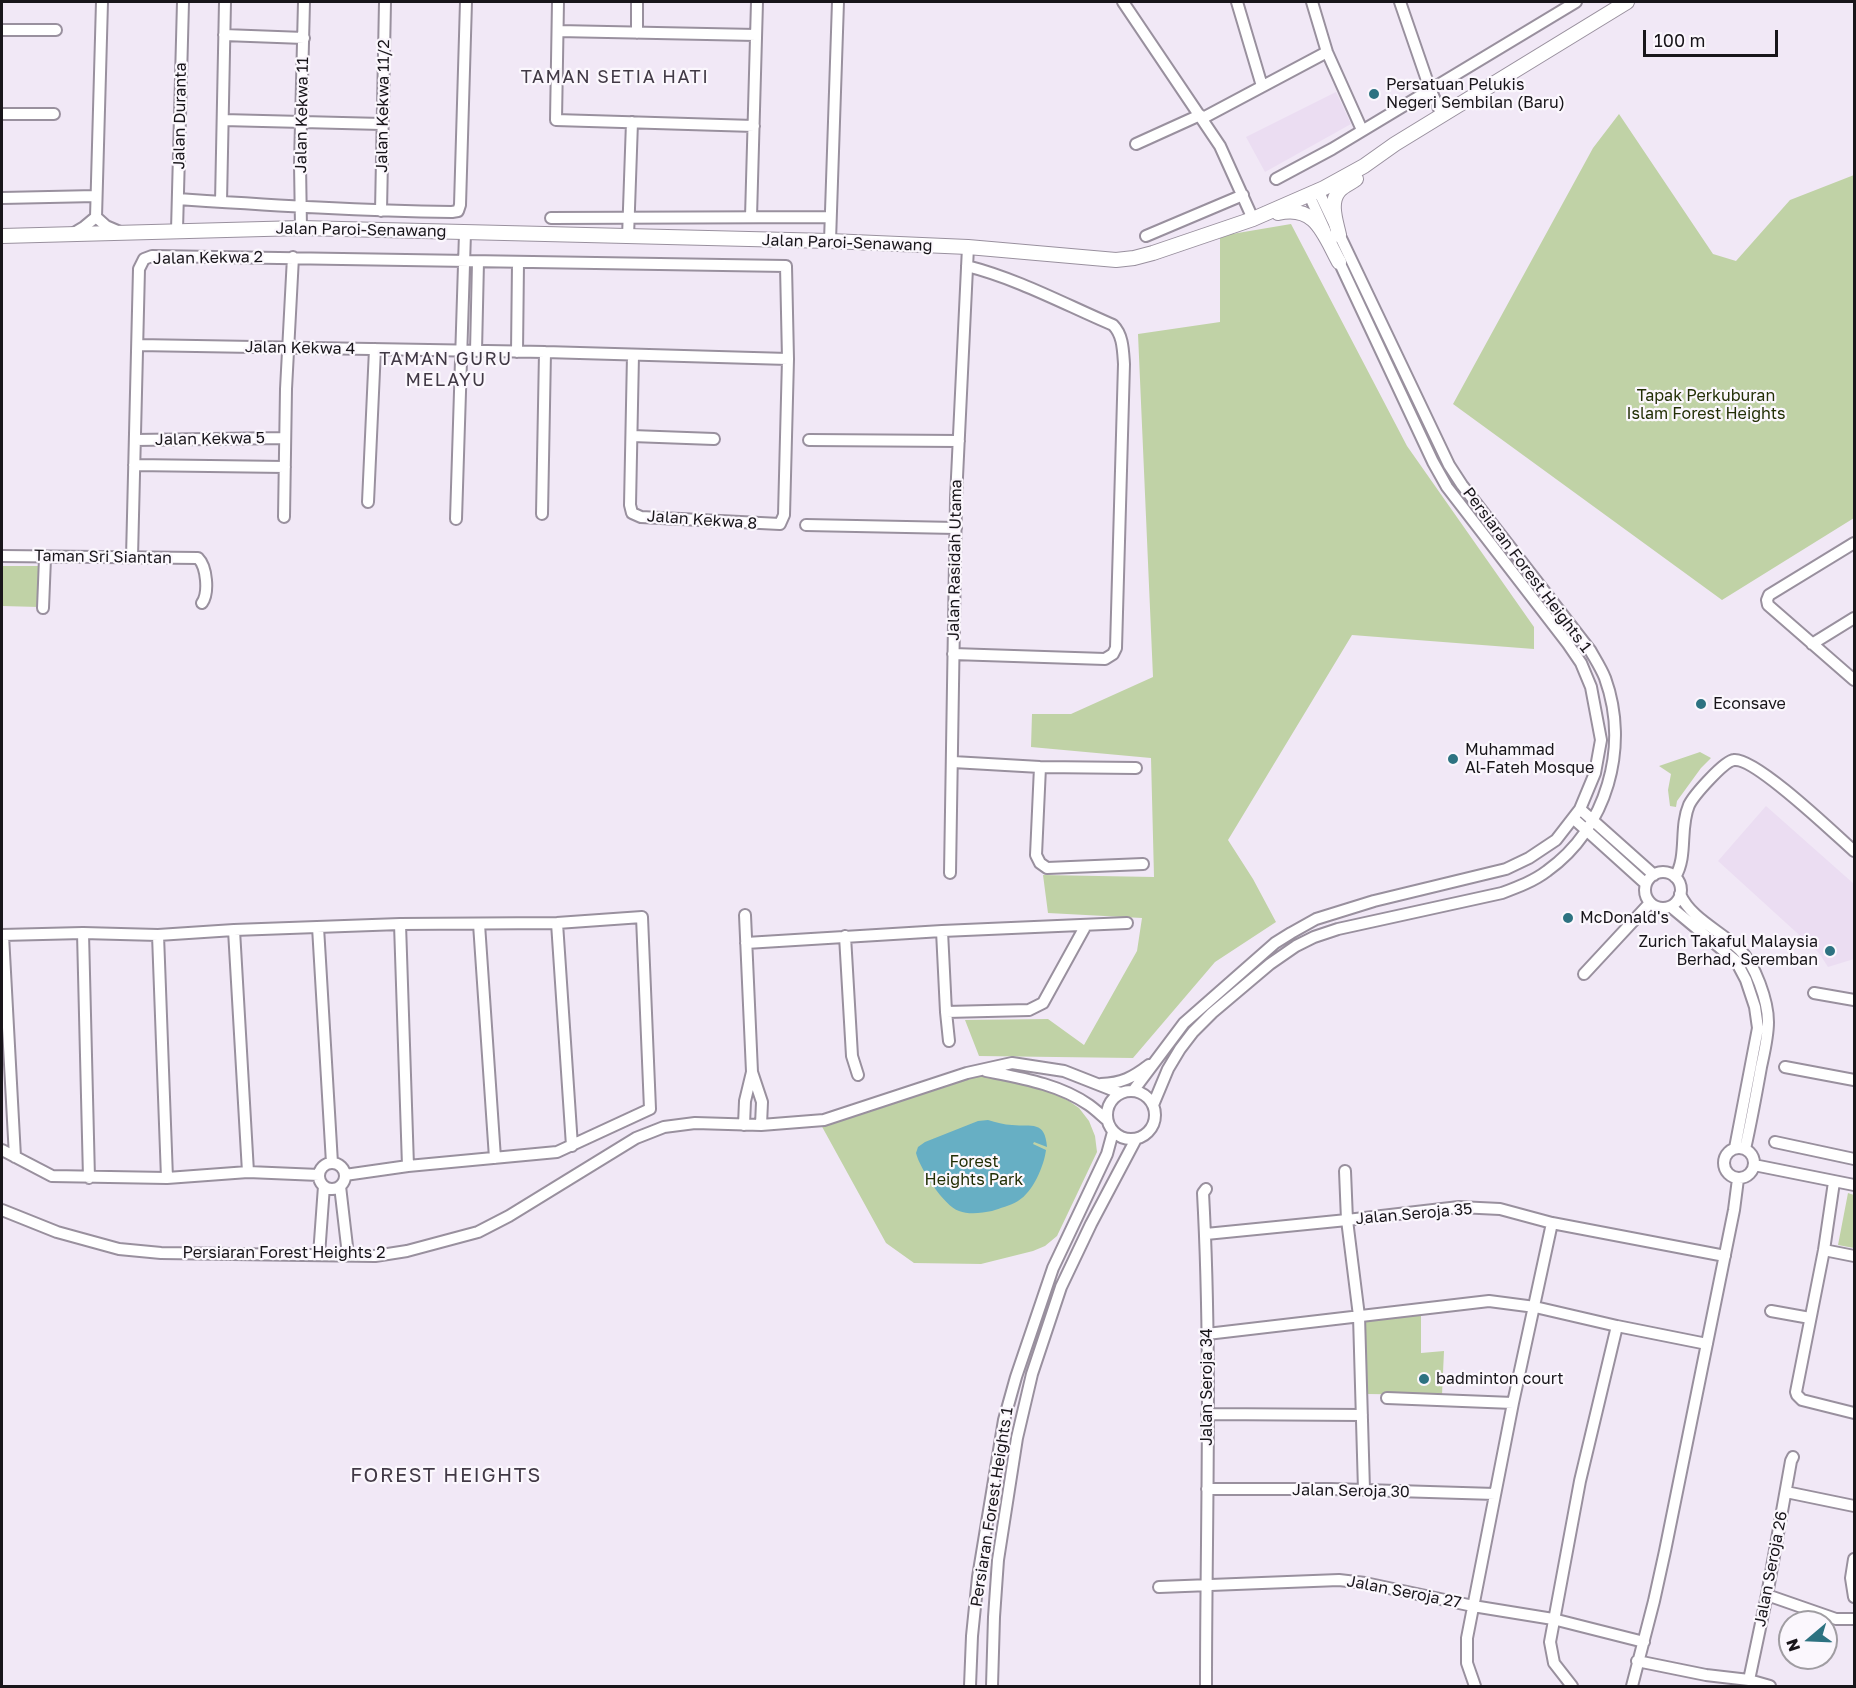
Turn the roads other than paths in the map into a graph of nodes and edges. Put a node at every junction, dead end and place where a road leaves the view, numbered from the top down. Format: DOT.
graph roads {
  1 [pos="102,2"];
  2 [pos="183,2"];
  3 [pos="225,2"];
  4 [pos="304,2"];
  5 [pos="385,2"];
  6 [pos="466,2"];
  7 [pos="558,2"];
  8 [pos="637,2"];
  9 [pos="757,2"];
  10 [pos="838,2"];
  11 [pos="1237,2"];
  12 [pos="1312,2"];
  13 [pos="1400,2"];
  14 [pos="1576,2"];
  15 [pos="1627,2"];
  16 [pos="1127,3"];
  17 [pos="2,30"];
  18 [pos="56,30"];
  19 [pos="558,31"];
  20 [pos="637,33"];
  21 [pos="224,35"];
  22 [pos="756,35"];
  23 [pos="304,38"];
  24 [pos="1327,52"];
  25 [pos="1262,86"];
  26 [pos="1430,89"];
  27 [pos="2,114"];
  28 [pos="54,114"];
  29 [pos="1442,115"];
  30 [pos="1202,117"];
  31 [pos="223,120"];
  32 [pos="302,122"];
  33 [pos="632,122"];
  34 [pos="382,124"];
  35 [pos="754,126"];
  36 [pos="1362,130"];
  37 [pos="1136,144"];
  38 [pos="1395,144"];
  39 [pos="1276,178"];
  40 [pos="1314,193"];
  41 [pos="1243,195"];
  42 [pos="96,196"];
  43 [pos="2,198"];
  44 [pos="178,199"];
  45 [pos="221,202"];
  46 [pos="300,208"];
  47 [pos="381,211"];
  48 [pos="96,217"];
  49 [pos="751,217"];
  50 [pos="830,217"];
  51 [pos="551,218"];
  52 [pos="628,218"];
  53 [pos="1247,221"];
  54 [pos="301,228"];
  55 [pos="177,230"];
  56 [pos="120,232"];
  57 [pos="72,233"];
  58 [pos="465,233"];
  59 [pos="1339,235"];
  60 [pos="2,236"];
  61 [pos="1146,236"];
  62 [pos="628,237"];
  63 [pos="830,241"];
  64 [pos="968,247"];
  65 [pos="293,257"];
  66 [pos="464,262"];
  67 [pos="478,262"];
  68 [pos="1339,262"];
  69 [pos="518,263"];
  70 [pos="786,266"];
  71 [pos="967,266"];
  72 [pos="138,345"];
  73 [pos="289,348"];
  74 [pos="375,349"];
  75 [pos="462,351"];
  76 [pos="476,351"];
  77 [pos="517,352"];
  78 [pos="545,352"];
  79 [pos="633,355"];
  80 [pos="788,359"];
  81 [pos="632,436"];
  82 [pos="285,438"];
  83 [pos="714,438"];
  84 [pos="135,440"];
  85 [pos="809,440"];
  86 [pos="959,441"];
  87 [pos="134,465"];
  88 [pos="285,467"];
  89 [pos="368,502"];
  90 [pos="542,514"];
  91 [pos="284,517"];
  92 [pos="456,519"];
  93 [pos="806,525"];
  94 [pos="956,528"];
  95 [pos="1854,543"];
  96 [pos="2,556"];
  97 [pos="132,557"];
  98 [pos="45,558"];
  99 [pos="202,603"];
  100 [pos="43,608"];
  101 [pos="1854,618"];
  102 [pos="1812,644"];
  103 [pos="953,654"];
  104 [pos="1854,680"];
  105 [pos="953,762"];
  106 [pos="1040,767"];
  107 [pos="1136,768"];
  108 [pos="1577,814"];
  109 [pos="1593,820"];
  110 [pos="1586,830"];
  111 [pos="1854,851"];
  112 [pos="1143,864"];
  113 [pos="950,873"];
  114 [pos="1654,875"];
  115 [pos="1675,877"];
  116 [pos="1646,884"];
  117 [pos="1680,894"];
  118 [pos="1650,903"];
  119 [pos="1671,907"];
  120 [pos="745,915"];
  121 [pos="557,923"];
  122 [pos="1127,923"];
  123 [pos="400,924"];
  124 [pos="479,924"];
  125 [pos="1086,925"];
  126 [pos="318,927"];
  127 [pos="234,930"];
  128 [pos="942,931"];
  129 [pos="83,933"];
  130 [pos="2,935"];
  131 [pos="158,935"];
  132 [pos="845,936"];
  133 [pos="746,943"];
  134 [pos="1584,974"];
  135 [pos="1814,993"];
  136 [pos="1854,1000"];
  137 [pos="946,1012"];
  138 [pos="949,1041"];
  139 [pos="1161,1055"];
  140 [pos="1785,1067"];
  141 [pos="983,1070"];
  142 [pos="752,1072"];
  143 [pos="858,1075"];
  144 [pos="1854,1080"];
  145 [pos="1097,1084"];
  146 [pos="1133,1091"];
  147 [pos="1120,1093"];
  148 [pos="1153,1105"];
  149 [pos="1107,1120"];
  150 [pos="744,1125"];
  151 [pos="761,1125"];
  152 [pos="1113,1132"];
  153 [pos="1136,1139"];
  154 [pos="1775,1142"];
  155 [pos="572,1146"];
  156 [pos="1741,1149"];
  157 [pos="2,1150"];
  158 [pos="15,1157"];
  159 [pos="495,1158"];
  160 [pos="1854,1159"];
  161 [pos="332,1163"];
  162 [pos="1754,1165"];
  163 [pos="408,1166"];
  164 [pos="1345,1171"];
  165 [pos="248,1172"];
  166 [pos="319,1175"];
  167 [pos="345,1175"];
  168 [pos="89,1178"];
  169 [pos="167,1178"];
  170 [pos="1738,1179"];
  171 [pos="1834,1182"];
  172 [pos="1854,1185"];
  173 [pos="324,1186"];
  174 [pos="340,1186"];
  175 [pos="1206,1189"];
  176 [pos="2,1210"];
  177 [pos="1347,1220"];
  178 [pos="1552,1223"];
  179 [pos="1206,1234"];
  180 [pos="1824,1250"];
  181 [pos="319,1255"];
  182 [pos="348,1255"];
  183 [pos="1725,1256"];
  184 [pos="1854,1256"];
  185 [pos="1535,1307"];
  186 [pos="1770,1311"];
  187 [pos="1359,1316"];
  188 [pos="1810,1318"];
  189 [pos="1617,1326"];
  190 [pos="1207,1334"];
  191 [pos="1707,1344"];
  192 [pos="1387,1398"];
  193 [pos="1513,1403"];
  194 [pos="1854,1413"];
  195 [pos="1207,1414"];
  196 [pos="1362,1415"];
  197 [pos="1793,1457"];
  198 [pos="1207,1490"];
  199 [pos="1364,1490"];
  200 [pos="1786,1492"];
  201 [pos="1495,1494"];
  202 [pos="1854,1506"];
  203 [pos="1854,1558"];
  204 [pos="1206,1586"];
  205 [pos="1160,1587"];
  206 [pos="1767,1595"];
  207 [pos="1854,1598"];
  208 [pos="1473,1606"];
  209 [pos="1553,1619"];
  210 [pos="1854,1619"];
  211 [pos="1644,1642"];
  212 [pos="1637,1661"];
  213 [pos="1749,1680"];
  214 [pos="1719,1682"];
  215 [pos="970,1686"];
  216 [pos="992,1686"];
  217 [pos="1206,1686"];
  218 [pos="1475,1686"];
  219 [pos="1572,1686"];
  220 [pos="1632,1686"];
  221 [pos="1770,1686"];
  1 -- 42 [label="street"];
  2 -- 44 [label="street, Jalan Duranta"];
  3 -- 21 [label="street"];
  4 -- 23 [label="street, Jalan Kekwa 11"];
  5 -- 34 [label="street, Jalan Kekwa 11/2"];
  6 -- 47 [label="street"];
  7 -- 19 [label="street"];
  8 -- 20 [label="street"];
  9 -- 22 [label="street"];
  10 -- 50 [label="street"];
  11 -- 25 [label="street"];
  12 -- 24 [label="street"];
  13 -- 26 [label="street"];
  14 -- 26 [label="street"];
  15 -- 29 [label="main road, Jalan Paroi-Senawang"];
  16 -- 30 [label="street"];
  17 -- 18 [label="street"];
  19 -- 20 [label="street"];
  19 -- 33 [label="street"];
  20 -- 22 [label="street"];
  21 -- 23 [label="street"];
  21 -- 31 [label="street"];
  22 -- 35 [label="street"];
  23 -- 32 [label="street, Jalan Kekwa 11"];
  24 -- 25 [label="street"];
  24 -- 36 [label="street"];
  25 -- 30 [label="street"];
  26 -- 29 [label="street"];
  26 -- 36 [label="street"];
  27 -- 28 [label="street"];
  29 -- 38 [label="main road, Jalan Paroi-Senawang"];
  30 -- 37 [label="street"];
  30 -- 41 [label="street"];
  31 -- 32 [label="street"];
  31 -- 45 [label="street"];
  32 -- 34 [label="street"];
  32 -- 46 [label="street, Jalan Kekwa 11"];
  33 -- 35 [label="street"];
  33 -- 52 [label="street"];
  34 -- 47 [label="street, Jalan Kekwa 11/2"];
  35 -- 49 [label="street"];
  36 -- 39 [label="street"];
  38 -- 40 [label="main road, Jalan Paroi-Senawang"];
  38 -- 59 [label="main road"];
  40 -- 53 [label="main road, Jalan Paroi-Senawang"];
  40 -- 59 [label="street, Persiaran Forest Heights 1"];
  40 -- 68 [label="street, Persiaran Forest Heights 1"];
  41 -- 53 [label="street"];
  41 -- 61 [label="street"];
  42 -- 43 [label="street"];
  42 -- 48 [label="street"];
  44 -- 45 [label="street"];
  44 -- 55 [label="street, Jalan Duranta"];
  45 -- 46 [label="street"];
  46 -- 47 [label="street"];
  46 -- 54 [label="street, Jalan Kekwa 11"];
  48 -- 56 [label="street"];
  48 -- 57 [label="street"];
  49 -- 50 [label="street"];
  49 -- 52 [label="street"];
  50 -- 63 [label="street"];
  51 -- 52 [label="street"];
  52 -- 62 [label="street"];
  53 -- 64 [label="main road, Jalan Paroi-Senawang"];
  53 -- 68 [label="main road"];
  54 -- 55 [label="main road, Jalan Paroi-Senawang"];
  54 -- 58 [label="main road, Jalan Paroi-Senawang"];
  55 -- 56 [label="main road, Jalan Paroi-Senawang"];
  56 -- 57 [label="main road, Jalan Paroi-Senawang"];
  57 -- 60 [label="main road, Jalan Paroi-Senawang"];
  58 -- 62 [label="main road, Jalan Paroi-Senawang"];
  58 -- 66 [label="street"];
  59 -- 109 [label="street, Persiaran Forest Heights 1"];
  62 -- 63 [label="main road, Jalan Paroi-Senawang"];
  63 -- 64 [label="main road, Jalan Paroi-Senawang"];
  64 -- 71 [label="street, Jalan Rasidah Utama"];
  65 -- 66 [label="street, Jalan Kekwa 2"];
  65 -- 72 [label="street, Jalan Kekwa 2"];
  65 -- 73 [label="street"];
  66 -- 67 [label="street, Jalan Kekwa 2"];
  66 -- 75 [label="street"];
  67 -- 69 [label="street, Jalan Kekwa 2"];
  67 -- 76 [label="street"];
  68 -- 108 [label="street, Persiaran Forest Heights 1"];
  69 -- 70 [label="street, Jalan Kekwa 2"];
  69 -- 77 [label="street"];
  70 -- 80 [label="street, Jalan Kekwa 8"];
  71 -- 86 [label="street, Jalan Rasidah Utama"];
  71 -- 103 [label="street"];
  72 -- 73 [label="street, Jalan Kekwa 4"];
  72 -- 84 [label="street, Jalan Kekwa 2"];
  73 -- 74 [label="street, Jalan Kekwa 4"];
  73 -- 82 [label="street"];
  74 -- 75 [label="street, Jalan Kekwa 4"];
  74 -- 89 [label="street"];
  75 -- 76 [label="street, Jalan Kekwa 4"];
  75 -- 92 [label="street"];
  76 -- 77 [label="street, Jalan Kekwa 4"];
  77 -- 78 [label="street, Jalan Kekwa 4"];
  78 -- 79 [label="street, Jalan Kekwa 4"];
  78 -- 90 [label="street"];
  79 -- 80 [label="street, Jalan Kekwa 4"];
  79 -- 81 [label="street, Jalan Kekwa 8"];
  80 -- 81 [label="street, Jalan Kekwa 8"];
  81 -- 83 [label="street"];
  82 -- 84 [label="street, Jalan Kekwa 5"];
  82 -- 88 [label="street"];
  84 -- 87 [label="street, Jalan Kekwa 2"];
  85 -- 86 [label="street"];
  86 -- 94 [label="street, Jalan Rasidah Utama"];
  87 -- 88 [label="street"];
  87 -- 97 [label="street, Jalan Kekwa 2"];
  88 -- 91 [label="street"];
  93 -- 94 [label="street"];
  94 -- 103 [label="street, Jalan Rasidah Utama"];
  95 -- 102 [label="street"];
  96 -- 98 [label="street, Taman Sri Siantan"];
  97 -- 98 [label="street, Taman Sri Siantan"];
  97 -- 99 [label="street, Taman Sri Siantan"];
  98 -- 100 [label="street"];
  101 -- 102 [label="street"];
  102 -- 104 [label="street"];
  103 -- 105 [label="street, Jalan Rasidah Utama"];
  105 -- 106 [label="street"];
  105 -- 113 [label="street, Jalan Rasidah Utama"];
  106 -- 107 [label="street"];
  106 -- 112 [label="street"];
  108 -- 109 [label="street"];
  108 -- 110 [label="street"];
  108 -- 139 [label="street, Persiaran Forest Heights 1"];
  109 -- 110 [label="street, Persiaran Forest Heights 1"];
  109 -- 114 [label="street"];
  110 -- 116 [label="street"];
  110 -- 148 [label="street, Persiaran Forest Heights 1"];
  111 -- 115 [label="street"];
  114 -- 115 [label="street"];
  114 -- 116 [label="street"];
  115 -- 117 [label="street"];
  116 -- 118 [label="street"];
  117 -- 119 [label="street"];
  117 -- 156 [label="street"];
  118 -- 119 [label="street"];
  118 -- 134 [label="street"];
  119 -- 156 [label="street"];
  120 -- 133 [label="street"];
  121 -- 124 [label="street"];
  121 -- 155 [label="street"];
  121 -- 155 [label="street"];
  122 -- 125 [label="street"];
  123 -- 124 [label="street"];
  123 -- 126 [label="street"];
  123 -- 163 [label="street"];
  124 -- 159 [label="street"];
  125 -- 128 [label="street"];
  125 -- 137 [label="street"];
  126 -- 127 [label="street"];
  126 -- 161 [label="street"];
  127 -- 131 [label="street"];
  127 -- 165 [label="street"];
  128 -- 132 [label="street"];
  128 -- 137 [label="street"];
  129 -- 130 [label="street"];
  129 -- 131 [label="street"];
  129 -- 168 [label="street"];
  130 -- 158 [label="street"];
  131 -- 169 [label="street"];
  132 -- 133 [label="street"];
  132 -- 143 [label="street"];
  133 -- 142 [label="street"];
  135 -- 136 [label="street"];
  137 -- 138 [label="street"];
  139 -- 145 [label="street"];
  139 -- 146 [label="street, Persiaran Forest Heights 1"];
  140 -- 144 [label="street"];
  141 -- 145 [label="street, Persiaran Forest Heights 2"];
  141 -- 149 [label="street"];
  141 -- 151 [label="street, Persiaran Forest Heights 2"];
  142 -- 150 [label="street"];
  142 -- 151 [label="street"];
  145 -- 147 [label="street, Persiaran Forest Heights 2"];
  146 -- 147 [label="street"];
  146 -- 148 [label="street"];
  147 -- 149 [label="street"];
  148 -- 153 [label="street"];
  149 -- 152 [label="street"];
  150 -- 151 [label="street, Persiaran Forest Heights 2"];
  150 -- 182 [label="street, Persiaran Forest Heights 2"];
  152 -- 153 [label="street"];
  152 -- 215 [label="street, Persiaran Forest Heights 1"];
  153 -- 216 [label="street, Persiaran Forest Heights 1"];
  154 -- 160 [label="street"];
  155 -- 159 [label="street"];
  156 -- 162 [label="street"];
  156 -- 170 [label="street"];
  157 -- 158 [label="street"];
  158 -- 168 [label="street"];
  159 -- 163 [label="street"];
  161 -- 166 [label="street"];
  161 -- 167 [label="street"];
  162 -- 170 [label="street"];
  162 -- 171 [label="street"];
  163 -- 167 [label="street"];
  164 -- 177 [label="street"];
  165 -- 166 [label="street"];
  165 -- 169 [label="street"];
  166 -- 173 [label="street"];
  167 -- 174 [label="street"];
  168 -- 169 [label="street"];
  170 -- 183 [label="street"];
  171 -- 172 [label="street"];
  171 -- 180 [label="street"];
  173 -- 174 [label="street"];
  173 -- 181 [label="street"];
  174 -- 182 [label="street"];
  175 -- 179 [label="street, Jalan Seroja 34"];
  176 -- 181 [label="street, Persiaran Forest Heights 2"];
  177 -- 178 [label="street, Jalan Seroja 35"];
  177 -- 179 [label="street, Jalan Seroja 35"];
  177 -- 187 [label="street"];
  178 -- 183 [label="street, Jalan Seroja 35"];
  178 -- 185 [label="street"];
  179 -- 190 [label="street, Jalan Seroja 34"];
  180 -- 184 [label="street"];
  180 -- 188 [label="street"];
  181 -- 182 [label="street, Persiaran Forest Heights 2"];
  183 -- 191 [label="street"];
  185 -- 187 [label="street"];
  185 -- 189 [label="street"];
  185 -- 193 [label="street"];
  186 -- 188 [label="street"];
  187 -- 190 [label="street"];
  187 -- 196 [label="street"];
  188 -- 194 [label="street"];
  189 -- 191 [label="street"];
  189 -- 209 [label="street"];
  190 -- 195 [label="street, Jalan Seroja 34"];
  191 -- 211 [label="street"];
  192 -- 193 [label="street"];
  193 -- 201 [label="street"];
  195 -- 196 [label="street"];
  195 -- 198 [label="street, Jalan Seroja 34"];
  196 -- 199 [label="street"];
  197 -- 200 [label="street, Jalan Seroja 26"];
  198 -- 199 [label="street, Jalan Seroja 30"];
  198 -- 204 [label="street, Jalan Seroja 34"];
  199 -- 201 [label="street, Jalan Seroja 30"];
  200 -- 202 [label="street"];
  200 -- 206 [label="street, Jalan Seroja 26"];
  201 -- 208 [label="street"];
  203 -- 207 [label="street"];
  204 -- 205 [label="street, Jalan Seroja 27"];
  204 -- 208 [label="street, Jalan Seroja 27"];
  204 -- 217 [label="street, Jalan Seroja 34"];
  206 -- 210 [label="street"];
  206 -- 213 [label="street, Jalan Seroja 26"];
  208 -- 209 [label="street, Jalan Seroja 27"];
  208 -- 218 [label="street"];
  209 -- 211 [label="street, Jalan Seroja 27"];
  209 -- 219 [label="street"];
  211 -- 212 [label="street"];
  212 -- 214 [label="street"];
  212 -- 220 [label="street"];
  213 -- 214 [label="street"];
  213 -- 221 [label="street"];
}
